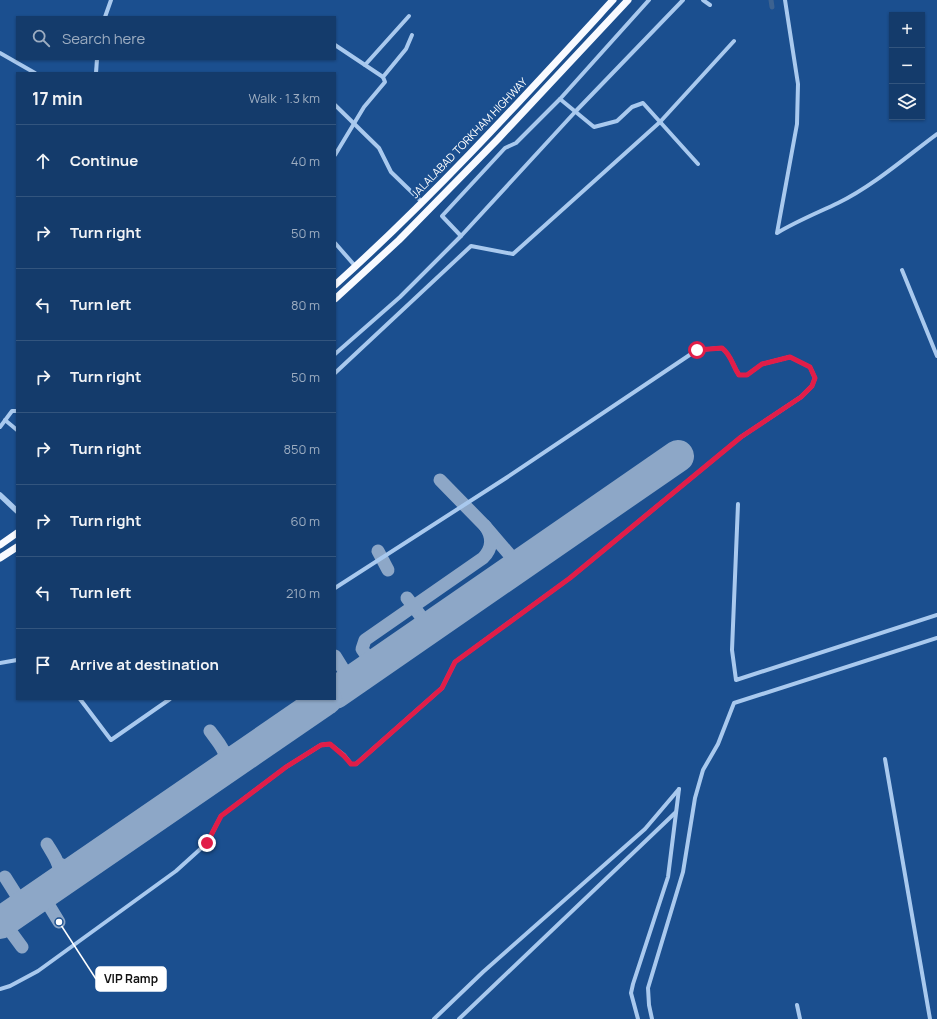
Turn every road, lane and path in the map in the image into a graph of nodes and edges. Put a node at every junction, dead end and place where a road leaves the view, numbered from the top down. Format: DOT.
graph roads {
  1 [pos="111,0"];
  2 [pos="613,0"];
  3 [pos="628,0"];
  4 [pos="649,0"];
  5 [pos="683,0"];
  6 [pos="703,0"];
  7 [pos="785,0"];
  8 [pos="710,5"];
  9 [pos="105,16"];
  10 [pos="409,16"];
  11 [pos="412,36"];
  12 [pos="734,42"];
  13 [pos="336,46"];
  14 [pos="0,53"];
  15 [pos="97,60"];
  16 [pos="365,65"];
  17 [pos="34,72"];
  18 [pos="96,72"];
  19 [pos="383,77"];
  20 [pos="560,99"];
  21 [pos="336,106"];
  22 [pos="575,112"];
  23 [pos="660,122"];
  24 [pos="355,123"];
  25 [pos="937,134"];
  26 [pos="336,153"];
  27 [pos="698,164"];
  28 [pos="422,202"];
  29 [pos="461,236"];
  30 [pos="336,244"];
  31 [pos="356,267"];
  32 [pos="902,270"];
  33 [pos="336,284"];
  34 [pos="336,298"];
  35 [pos="336,353"];
  36 [pos="937,356"];
  37 [pos="336,372"];
  38 [pos="16,411"];
  39 [pos="5,420"];
  40 [pos="0,427"];
  41 [pos="16,429"];
  42 [pos="0,494"];
  43 [pos="738,504"];
  44 [pos="16,510"];
  45 [pos="16,534"];
  46 [pos="0,545"];
  47 [pos="16,548"];
  48 [pos="0,558"];
  49 [pos="336,587"];
  50 [pos="937,615"];
  51 [pos="937,638"];
  52 [pos="16,660"];
  53 [pos="0,663"];
  54 [pos="81,700"];
  55 [pos="169,700"];
  56 [pos="885,759"];
  57 [pos="676,812"];
  58 [pos="0,989"];
  59 [pos="797,1005"];
  60 [pos="434,1019"];
  61 [pos="460,1019"];
  62 [pos="638,1019"];
  63 [pos="652,1019"];
  64 [pos="800,1019"];
  65 [pos="930,1019"];
  1 -- 9 [label="street"];
  2 -- 28 [label="highway, JALALABAD TORKHAM HIGHWAY"];
  3 -- 34 [label="highway"];
  4 -- 20 [label="street"];
  5 -- 22 [label="street"];
  6 -- 8 [label="street"];
  7 -- 25 [label="street"];
  10 -- 16 [label="street"];
  11 -- 19 [label="street"];
  12 -- 23 [label="street"];
  13 -- 16 [label="street"];
  14 -- 17 [label="street"];
  15 -- 18 [label="street"];
  16 -- 19 [label="street"];
  19 -- 24 [label="street"];
  20 -- 22 [label="street"];
  20 -- 29 [label="street"];
  21 -- 24 [label="street"];
  22 -- 23 [label="street"];
  22 -- 29 [label="street"];
  23 -- 27 [label="street"];
  23 -- 37 [label="street"];
  24 -- 26 [label="street"];
  24 -- 28 [label="street"];
  28 -- 31 [label="highway, JALALABAD TORKHAM HIGHWAY"];
  29 -- 35 [label="street"];
  30 -- 31 [label="street"];
  31 -- 33 [label="highway, JALALABAD TORKHAM HIGHWAY"];
  32 -- 36 [label="street"];
  38 -- 39 [label="street"];
  39 -- 40 [label="street"];
  39 -- 41 [label="street"];
  42 -- 44 [label="street"];
  43 -- 50 [label="street"];
  45 -- 46 [label="highway"];
  47 -- 48 [label="highway"];
  49 -- 58 [label="street"];
  51 -- 63 [label="street"];
  52 -- 53 [label="street"];
  54 -- 55 [label="street"];
  56 -- 65 [label="street"];
  57 -- 60 [label="street"];
  57 -- 61 [label="street"];
  57 -- 62 [label="street"];
  59 -- 64 [label="street"];
}
